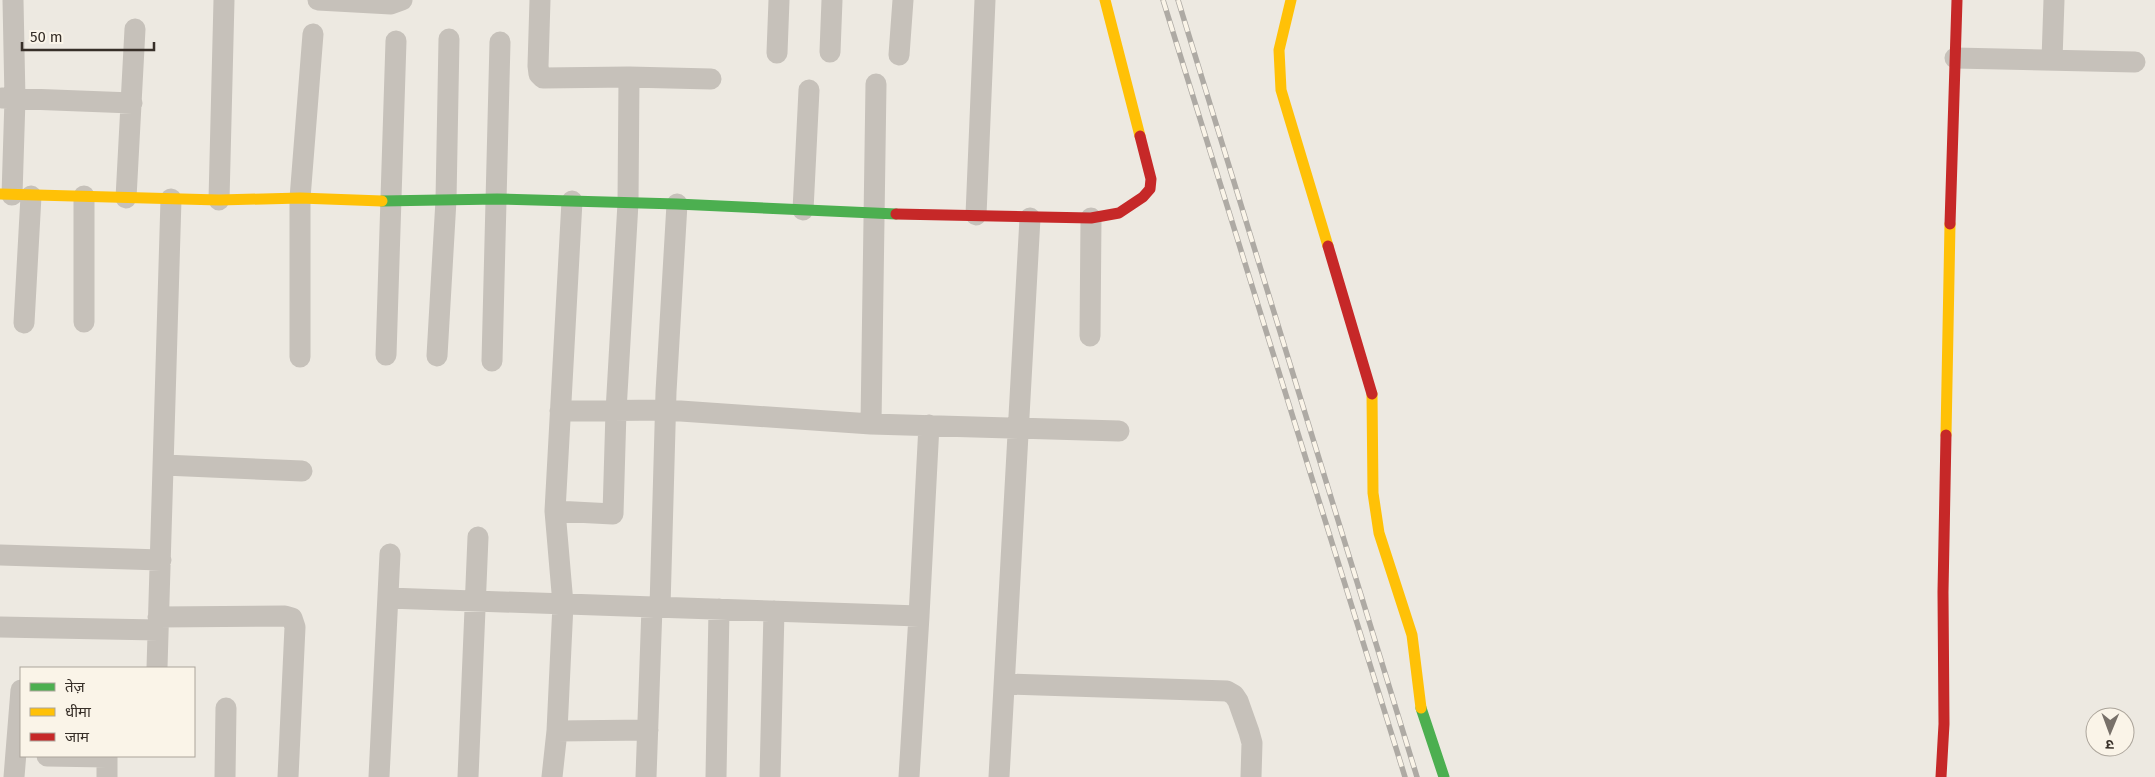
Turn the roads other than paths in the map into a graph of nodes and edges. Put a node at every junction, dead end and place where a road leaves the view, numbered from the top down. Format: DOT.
graph roads {
  1 [pos="13,0"];
  2 [pos="224,0"];
  3 [pos="318,0"];
  4 [pos="402,0"];
  5 [pos="540,0"];
  6 [pos="779,0"];
  7 [pos="832,0"];
  8 [pos="903,0"];
  9 [pos="986,0"];
  10 [pos="1105,0"];
  11 [pos="1291,0"];
  12 [pos="1957,0"];
  13 [pos="2054,0"];
  14 [pos="135,29"];
  15 [pos="313,34"];
  16 [pos="449,40"];
  17 [pos="396,42"];
  18 [pos="500,42"];
  19 [pos="830,52"];
  20 [pos="777,53"];
  21 [pos="899,55"];
  22 [pos="1955,58"];
  23 [pos="2052,60"];
  24 [pos="2135,62"];
  25 [pos="629,77"];
  26 [pos="711,79"];
  27 [pos="876,84"];
  28 [pos="809,90"];
  29 [pos="7,98"];
  30 [pos="132,103"];
  31 [pos="14,195"];
  32 [pos="84,196"];
  33 [pos="126,198"];
  34 [pos="300,198"];
  35 [pos="171,199"];
  36 [pos="497,199"];
  37 [pos="219,200"];
  38 [pos="446,200"];
  39 [pos="392,201"];
  40 [pos="572,201"];
  41 [pos="628,203"];
  42 [pos="677,204"];
  43 [pos="803,210"];
  44 [pos="873,213"];
  45 [pos="976,215"];
  46 [pos="1030,218"];
  47 [pos="1091,218"];
  48 [pos="84,322"];
  49 [pos="24,323"];
  50 [pos="1090,336"];
  51 [pos="386,355"];
  52 [pos="437,356"];
  53 [pos="300,357"];
  54 [pos="492,361"];
  55 [pos="666,410"];
  56 [pos="560,411"];
  57 [pos="616,411"];
  58 [pos="871,424"];
  59 [pos="929,425"];
  60 [pos="1019,427"];
  61 [pos="1119,431"];
  62 [pos="164,465"];
  63 [pos="302,471"];
  64 [pos="555,511"];
  65 [pos="478,537"];
  66 [pos="390,554"];
  67 [pos="0,556"];
  68 [pos="161,560"];
  69 [pos="388,598"];
  70 [pos="475,601"];
  71 [pos="563,604"];
  72 [pos="656,607"];
  73 [pos="719,609"];
  74 [pos="774,611"];
  75 [pos="919,616"];
  76 [pos="158,623"];
  77 [pos="0,627"];
  78 [pos="157,667"];
  79 [pos="1005,684"];
  80 [pos="20,697"];
  81 [pos="226,708"];
  82 [pos="557,730"];
  83 [pos="648,730"];
  84 [pos="12,755"];
  85 [pos="56,757"];
  86 [pos="107,763"];
  87 [pos="14,777"];
  88 [pos="225,777"];
  89 [pos="288,777"];
  90 [pos="378,777"];
  91 [pos="468,777"];
  92 [pos="552,777"];
  93 [pos="646,777"];
  94 [pos="716,777"];
  95 [pos="770,777"];
  96 [pos="909,777"];
  97 [pos="999,777"];
  98 [pos="1251,777"];
  99 [pos="1444,777"];
  100 [pos="1941,777"];
  1 -- 29 [label="street"];
  2 -- 37 [label="street"];
  3 -- 4 [label="street"];
  5 -- 25 [label="street"];
  6 -- 20 [label="street"];
  7 -- 19 [label="street"];
  8 -- 21 [label="street"];
  9 -- 45 [label="street"];
  10 -- 47 [label="street"];
  11 -- 99 [label="street"];
  12 -- 22 [label="street"];
  13 -- 23 [label="street"];
  14 -- 30 [label="street"];
  15 -- 34 [label="street"];
  16 -- 38 [label="street"];
  17 -- 39 [label="street"];
  18 -- 36 [label="street"];
  22 -- 23 [label="street"];
  22 -- 100 [label="street"];
  23 -- 24 [label="street"];
  25 -- 26 [label="street"];
  25 -- 41 [label="street"];
  27 -- 44 [label="street"];
  28 -- 43 [label="street"];
  29 -- 30 [label="street"];
  29 -- 31 [label="street"];
  30 -- 33 [label="street"];
  31 -- 32 [label="street"];
  31 -- 49 [label="street"];
  32 -- 33 [label="street"];
  32 -- 48 [label="street"];
  33 -- 35 [label="street"];
  34 -- 37 [label="street"];
  34 -- 39 [label="street"];
  34 -- 53 [label="street"];
  35 -- 37 [label="street"];
  35 -- 62 [label="street"];
  36 -- 38 [label="street"];
  36 -- 40 [label="street"];
  36 -- 54 [label="street"];
  38 -- 39 [label="street"];
  38 -- 52 [label="street"];
  39 -- 51 [label="street"];
  40 -- 41 [label="street"];
  40 -- 56 [label="street"];
  41 -- 42 [label="street"];
  41 -- 57 [label="street"];
  42 -- 43 [label="street"];
  42 -- 55 [label="street"];
  43 -- 44 [label="street"];
  44 -- 45 [label="street"];
  44 -- 58 [label="street"];
  45 -- 46 [label="street"];
  46 -- 47 [label="street"];
  46 -- 60 [label="street"];
  47 -- 50 [label="street"];
  55 -- 57 [label="street"];
  55 -- 58 [label="street"];
  55 -- 72 [label="street"];
  56 -- 57 [label="street"];
  56 -- 64 [label="street"];
  57 -- 64 [label="street"];
  58 -- 59 [label="street"];
  59 -- 60 [label="street"];
  59 -- 75 [label="street"];
  60 -- 61 [label="street"];
  60 -- 79 [label="street"];
  62 -- 63 [label="street"];
  62 -- 68 [label="street"];
  64 -- 71 [label="street"];
  65 -- 70 [label="street"];
  66 -- 69 [label="street"];
  67 -- 68 [label="street"];
  68 -- 76 [label="street"];
  69 -- 70 [label="street"];
  69 -- 90 [label="street"];
  70 -- 71 [label="street"];
  70 -- 91 [label="street"];
  71 -- 72 [label="street"];
  71 -- 82 [label="street"];
  72 -- 73 [label="street"];
  72 -- 83 [label="street"];
  73 -- 74 [label="street"];
  73 -- 94 [label="street"];
  74 -- 75 [label="street"];
  74 -- 95 [label="street"];
  75 -- 96 [label="street"];
  76 -- 77 [label="street"];
  76 -- 78 [label="street"];
  76 -- 89 [label="street"];
  79 -- 97 [label="street"];
  79 -- 98 [label="street"];
  80 -- 84 [label="street"];
  81 -- 88 [label="street"];
  82 -- 83 [label="street"];
  82 -- 92 [label="street"];
  83 -- 93 [label="street"];
  84 -- 87 [label="street"];
  85 -- 86 [label="street"];
}
